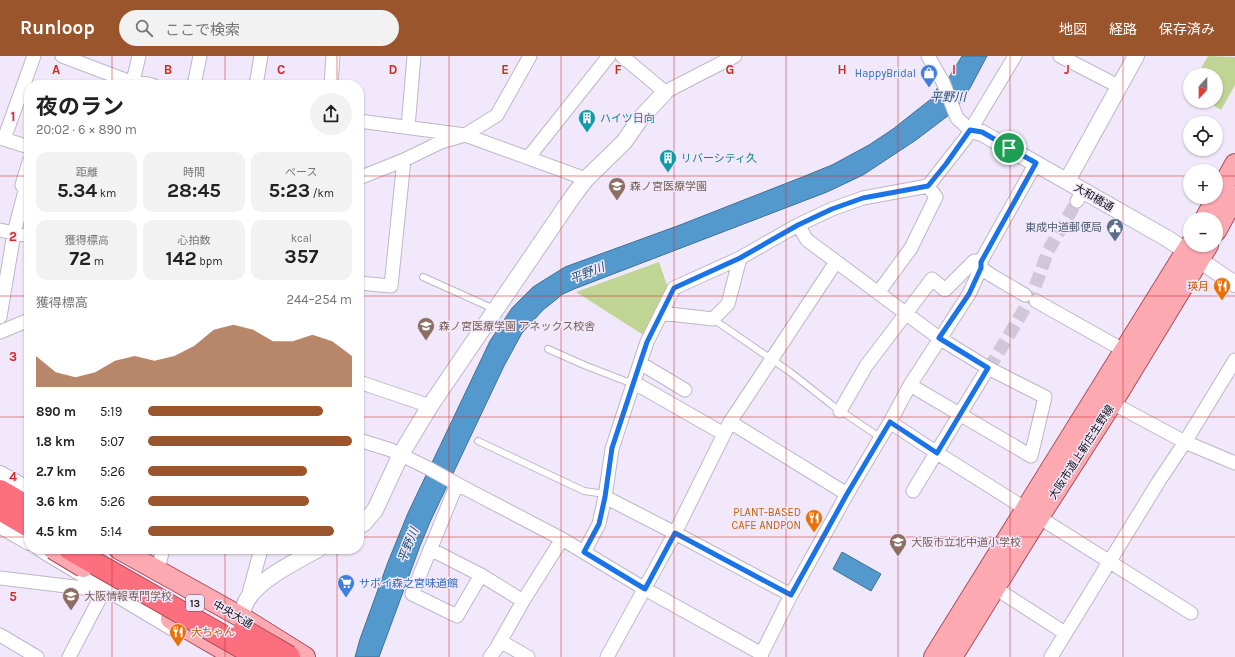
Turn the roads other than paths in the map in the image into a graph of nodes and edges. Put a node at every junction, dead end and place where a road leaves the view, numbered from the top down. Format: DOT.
graph roads {
  1 [pos="34,56"];
  2 [pos="62,56"];
  3 [pos="139,56"];
  4 [pos="200,56"];
  5 [pos="261,56"];
  6 [pos="333,56"];
  7 [pos="414,56"];
  8 [pos="530,56"];
  9 [pos="609,56"];
  10 [pos="622,56"];
  11 [pos="735,56"];
  12 [pos="928,56"];
  13 [pos="1015,56"];
  14 [pos="1060,56"];
  15 [pos="1136,56"];
  16 [pos="28,80"];
  17 [pos="124,80"];
  18 [pos="130,80"];
  19 [pos="195,80"];
  20 [pos="257,80"];
  21 [pos="331,80"];
  22 [pos="1120,87"];
  23 [pos="665,92"];
  24 [pos="24,98"];
  25 [pos="364,123"];
  26 [pos="408,127"];
  27 [pos="970,130"];
  28 [pos="465,135"];
  29 [pos="2,139"];
  30 [pos="24,146"];
  31 [pos="528,158"];
  32 [pos="404,160"];
  33 [pos="1036,163"];
  34 [pos="1235,164"];
  35 [pos="364,176"];
  36 [pos="586,179"];
  37 [pos="1067,181"];
  38 [pos="928,186"];
  39 [pos="1235,196"];
  40 [pos="24,198"];
  41 [pos="1209,212"];
  42 [pos="1223,218"];
  43 [pos="798,225"];
  44 [pos="0,230"];
  45 [pos="14,233"];
  46 [pos="24,235"];
  47 [pos="1183,245"];
  48 [pos="1195,252"];
  49 [pos="1195,252"];
  50 [pos="1197,252"];
  51 [pos="740,258"];
  52 [pos="836,262"];
  53 [pos="981,265"];
  54 [pos="423,278"];
  55 [pos="364,283"];
  56 [pos="1235,284"];
  57 [pos="878,293"];
  58 [pos="1025,295"];
  59 [pos="1036,302"];
  60 [pos="496,309"];
  61 [pos="906,313"];
  62 [pos="661,314"];
  63 [pos="0,317"];
  64 [pos="713,319"];
  65 [pos="24,322"];
  66 [pos="0,332"];
  67 [pos="939,338"];
  68 [pos="548,349"];
  69 [pos="1124,351"];
  70 [pos="772,359"];
  71 [pos="1235,360"];
  72 [pos="640,363"];
  73 [pos="988,368"];
  74 [pos="633,383"];
  75 [pos="364,384"];
  76 [pos="910,385"];
  77 [pos="685,390"];
  78 [pos="1112,403"];
  79 [pos="430,406"];
  80 [pos="840,410"];
  81 [pos="960,415"];
  82 [pos="890,422"];
  83 [pos="727,428"];
  84 [pos="881,438"];
  85 [pos="478,440"];
  86 [pos="364,442"];
  87 [pos="1184,442"];
  88 [pos="937,453"];
  89 [pos="400,454"];
  90 [pos="1235,463"];
  91 [pos="0,474"];
  92 [pos="0,481"];
  93 [pos="455,483"];
  94 [pos="24,487"];
  95 [pos="0,491"];
  96 [pos="913,491"];
  97 [pos="847,494"];
  98 [pos="24,495"];
  99 [pos="605,495"];
  100 [pos="24,505"];
  101 [pos="0,509"];
  102 [pos="1033,513"];
  103 [pos="0,517"];
  104 [pos="24,523"];
  105 [pos="364,523"];
  106 [pos="0,525"];
  107 [pos="24,531"];
  108 [pos="675,533"];
  109 [pos="24,539"];
  110 [pos="562,539"];
  111 [pos="430,549"];
  112 [pos="584,552"];
  113 [pos="50,554"];
  114 [pos="62,554"];
  115 [pos="79,554"];
  116 [pos="110,554"];
  117 [pos="128,554"];
  118 [pos="140,554"];
  119 [pos="162,554"];
  120 [pos="260,554"];
  121 [pos="310,554"];
  122 [pos="1110,561"];
  123 [pos="159,565"];
  124 [pos="481,575"];
  125 [pos="0,578"];
  126 [pos="108,588"];
  127 [pos="995,588"];
  128 [pos="91,589"];
  129 [pos="645,589"];
  130 [pos="791,595"];
  131 [pos="523,601"];
  132 [pos="244,609"];
  133 [pos="1191,613"];
  134 [pos="1065,633"];
  135 [pos="0,635"];
  136 [pos="500,641"];
  137 [pos="227,655"];
  138 [pos="761,655"];
  139 [pos="611,656"];
  140 [pos="38,657"];
  141 [pos="69,657"];
  142 [pos="258,657"];
  143 [pos="288,657"];
  144 [pos="305,657"];
  145 [pos="490,657"];
  146 [pos="528,657"];
  147 [pos="934,657"];
  148 [pos="952,657"];
  149 [pos="1051,657"];
  1 -- 16 [label="street"];
  2 -- 17 [label="street"];
  3 -- 18 [label="street"];
  4 -- 19 [label="street"];
  5 -- 20 [label="street"];
  6 -- 21 [label="street"];
  7 -- 26 [label="street"];
  8 -- 28 [label="street"];
  9 -- 31 [label="street"];
  10 -- 23 [label="street"];
  11 -- 23 [label="street"];
  12 -- 27 [label="street"];
  13 -- 27 [label="street"];
  14 -- 22 [label="street"];
  15 -- 22 [label="street"];
  22 -- 37 [label="street"];
  23 -- 36 [label="street"];
  24 -- 29 [label="street"];
  25 -- 26 [label="street"];
  26 -- 28 [label="street"];
  27 -- 33 [label="street, 大和橋通"];
  27 -- 38 [label="street"];
  28 -- 31 [label="street"];
  28 -- 32 [label="street"];
  29 -- 30 [label="street"];
  31 -- 36 [label="street"];
  32 -- 35 [label="street"];
  32 -- 55 [label="street"];
  33 -- 37 [label="street, 大和橋通"];
  33 -- 53 [label="street"];
  34 -- 41 [label="main road"];
  36 -- 60 [label="street"];
  37 -- 47 [label="street, 大和橋通"];
  38 -- 43 [label="street"];
  38 -- 57 [label="street"];
  39 -- 42 [label="main road"];
  40 -- 45 [label="street"];
  43 -- 51 [label="street"];
  43 -- 52 [label="street"];
  44 -- 45 [label="street"];
  45 -- 46 [label="street"];
  45 -- 63 [label="street"];
  48 -- 69 [label="main road, 大阪市道上新庄生野線"];
  49 -- 78 [label="main road, 大阪市道上新庄生野線"];
  50 -- 56 [label="street, 大和橋通"];
  51 -- 62 [label="street"];
  51 -- 64 [label="street"];
  52 -- 57 [label="street"];
  52 -- 70 [label="street"];
  53 -- 58 [label="street"];
  53 -- 61 [label="street"];
  53 -- 67 [label="street"];
  54 -- 60 [label="lane"];
  57 -- 61 [label="street"];
  59 -- 69 [label="street"];
  60 -- 79 [label="street"];
  61 -- 67 [label="street"];
  61 -- 80 [label="street"];
  62 -- 64 [label="street"];
  62 -- 72 [label="street"];
  64 -- 70 [label="lane"];
  65 -- 66 [label="street"];
  67 -- 73 [label="street"];
  67 -- 76 [label="street"];
  68 -- 74 [label="lane"];
  69 -- 102 [label="main road, 大阪市道上新庄生野線"];
  70 -- 80 [label="lane"];
  70 -- 83 [label="street"];
  71 -- 87 [label="street"];
  72 -- 74 [label="street"];
  72 -- 77 [label="street"];
  73 -- 81 [label="street"];
  73 -- 81 [label="street"];
  74 -- 83 [label="street"];
  74 -- 99 [label="street"];
  75 -- 79 [label="street"];
  76 -- 81 [label="street"];
  76 -- 82 [label="street"];
  78 -- 87 [label="street"];
  78 -- 102 [label="main road, 大阪市道上新庄生野線"];
  79 -- 89 [label="street"];
  80 -- 84 [label="lane"];
  81 -- 88 [label="street"];
  82 -- 84 [label="street"];
  82 -- 88 [label="street"];
  83 -- 97 [label="street"];
  83 -- 108 [label="street"];
  84 -- 97 [label="street"];
  85 -- 99 [label="lane"];
  86 -- 89 [label="street"];
  87 -- 90 [label="street"];
  87 -- 122 [label="street"];
  88 -- 96 [label="street"];
  88 -- 102 [label="street"];
  89 -- 93 [label="street"];
  89 -- 105 [label="street"];
  91 -- 94 [label="street"];
  92 -- 98 [label="main road"];
  93 -- 110 [label="street"];
  93 -- 111 [label="street"];
  95 -- 100 [label="highway"];
  97 -- 130 [label="street"];
  99 -- 108 [label="street"];
  99 -- 112 [label="street"];
  101 -- 104 [label="highway"];
  102 -- 122 [label="street"];
  102 -- 127 [label="main road, 大阪市道上新庄生野線"];
  102 -- 147 [label="main road, 大阪市道上新庄生野線"];
  103 -- 107 [label="main road"];
  106 -- 109 [label="street"];
  108 -- 129 [label="street"];
  108 -- 130 [label="street"];
  110 -- 112 [label="street"];
  110 -- 131 [label="street"];
  111 -- 124 [label="street"];
  111 -- 124 [label="street"];
  112 -- 129 [label="street"];
  113 -- 126 [label="street"];
  114 -- 137 [label="main road, bridge"];
  115 -- 142 [label="highway, 13, bridge"];
  116 -- 143 [label="highway, 13, bridge"];
  117 -- 132 [label="main road, 中央大通"];
  118 -- 123 [label="street"];
  119 -- 123 [label="street"];
  120 -- 132 [label="street"];
  121 -- 132 [label="street"];
  122 -- 133 [label="street"];
  122 -- 134 [label="street"];
  123 -- 132 [label="street"];
  124 -- 131 [label="street"];
  125 -- 128 [label="street"];
  126 -- 128 [label="street"];
  126 -- 137 [label="street"];
  127 -- 134 [label="street"];
  127 -- 148 [label="main road, 大阪市道上新庄生野線"];
  128 -- 141 [label="street"];
  129 -- 138 [label="street"];
  129 -- 139 [label="street"];
  130 -- 138 [label="street"];
  131 -- 136 [label="street"];
  132 -- 137 [label="street"];
  132 -- 144 [label="main road, 中央大通"];
  134 -- 149 [label="street"];
  135 -- 140 [label="street"];
  136 -- 145 [label="street"];
  136 -- 146 [label="street"];
}
